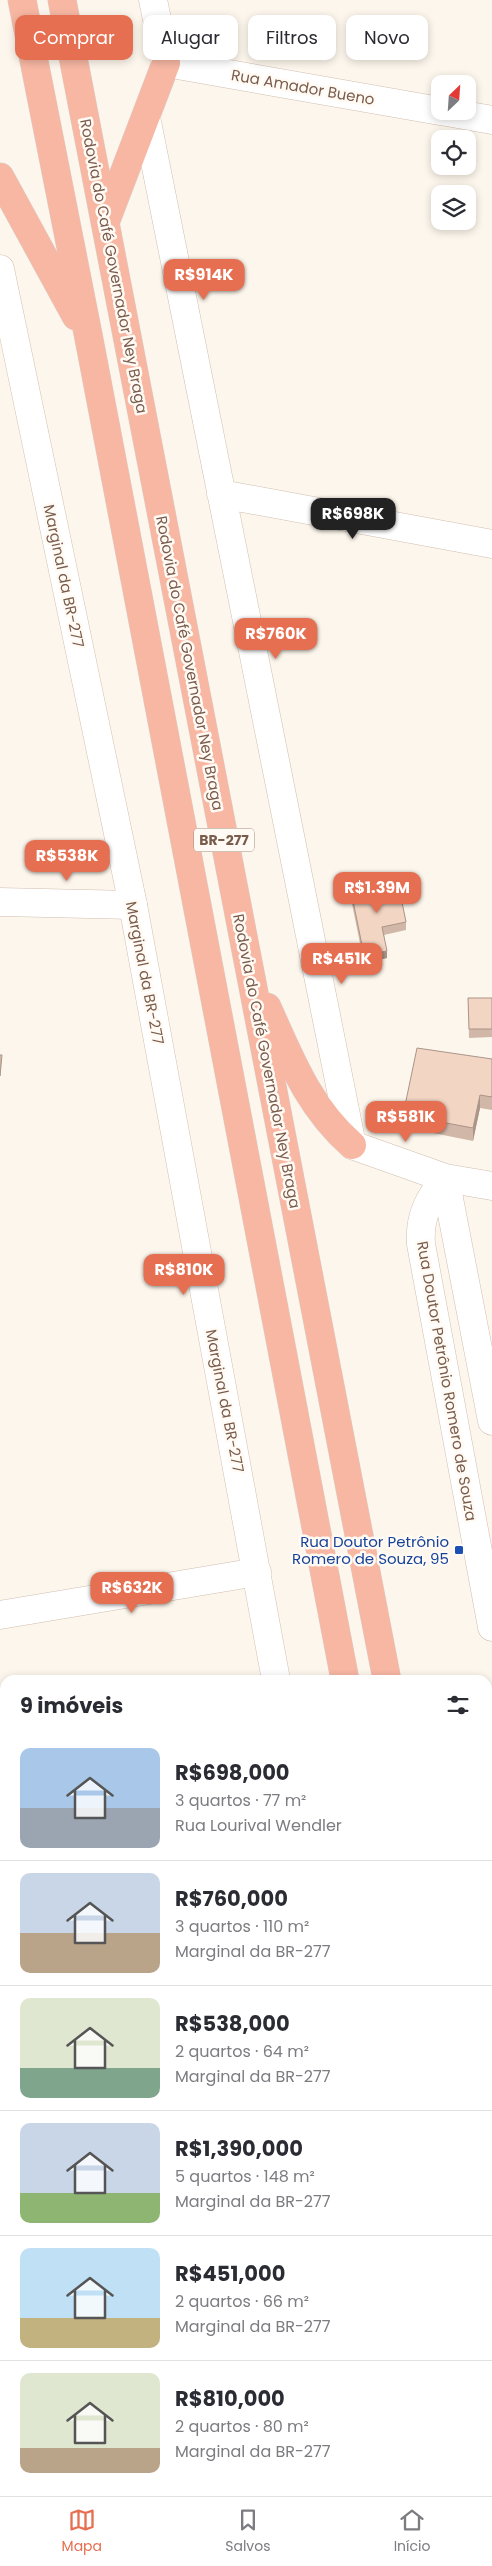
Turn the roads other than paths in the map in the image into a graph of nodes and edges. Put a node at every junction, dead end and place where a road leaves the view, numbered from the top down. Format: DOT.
graph roads {
  1 [pos="22,0"];
  2 [pos="62,0"];
  3 [pos="153,0"];
  4 [pos="166,63"];
  5 [pos="431,109"];
  6 [pos="146,117"];
  7 [pos="476,117"];
  8 [pos="492,120"];
  9 [pos="0,177"];
  10 [pos="106,223"];
  11 [pos="0,269"];
  12 [pos="89,339"];
  13 [pos="222,494"];
  14 [pos="492,544"];
  15 [pos="0,902"];
  16 [pos="133,905"];
  17 [pos="248,964"];
  18 [pos="352,1145"];
  19 [pos="445,1178"];
  20 [pos="492,1186"];
  21 [pos="492,1421"];
  22 [pos="257,1572"];
  23 [pos="0,1615"];
  24 [pos="492,1627"];
  25 [pos="275,1675"];
  26 [pos="344,1675"];
  27 [pos="385,1675"];
  1 -- 12 [label="highway, BR-277"];
  2 -- 10 [label="highway, Rodovia do Café Governador Ney Braga / BR-277"];
  3 -- 4 [label="street"];
  4 -- 5 [label="street, Rua Amador Bueno"];
  4 -- 6 [label="highway"];
  6 -- 10 [label="highway"];
  6 -- 13 [label="street"];
  7 -- 8 [label="street, Rua Amador Bueno"];
  9 -- 12 [label="highway"];
  10 -- 17 [label="highway, Rodovia do Café Governador Ney Braga / BR-277"];
  11 -- 16 [label="street, Marginal da BR-277"];
  12 -- 26 [label="highway, BR-277"];
  13 -- 14 [label="street"];
  13 -- 18 [label="street"];
  15 -- 16 [label="street"];
  16 -- 22 [label="street, Marginal da BR-277"];
  17 -- 18 [label="highway"];
  17 -- 27 [label="highway, Rodovia do Café Governador Ney Braga / BR-277"];
  18 -- 19 [label="street"];
  19 -- 20 [label="street"];
  19 -- 21 [label="street"];
  19 -- 24 [label="street, Rua Doutor Petrônio Romero de Souza"];
  22 -- 23 [label="street"];
  22 -- 25 [label="street, Marginal da BR-277"];
}
